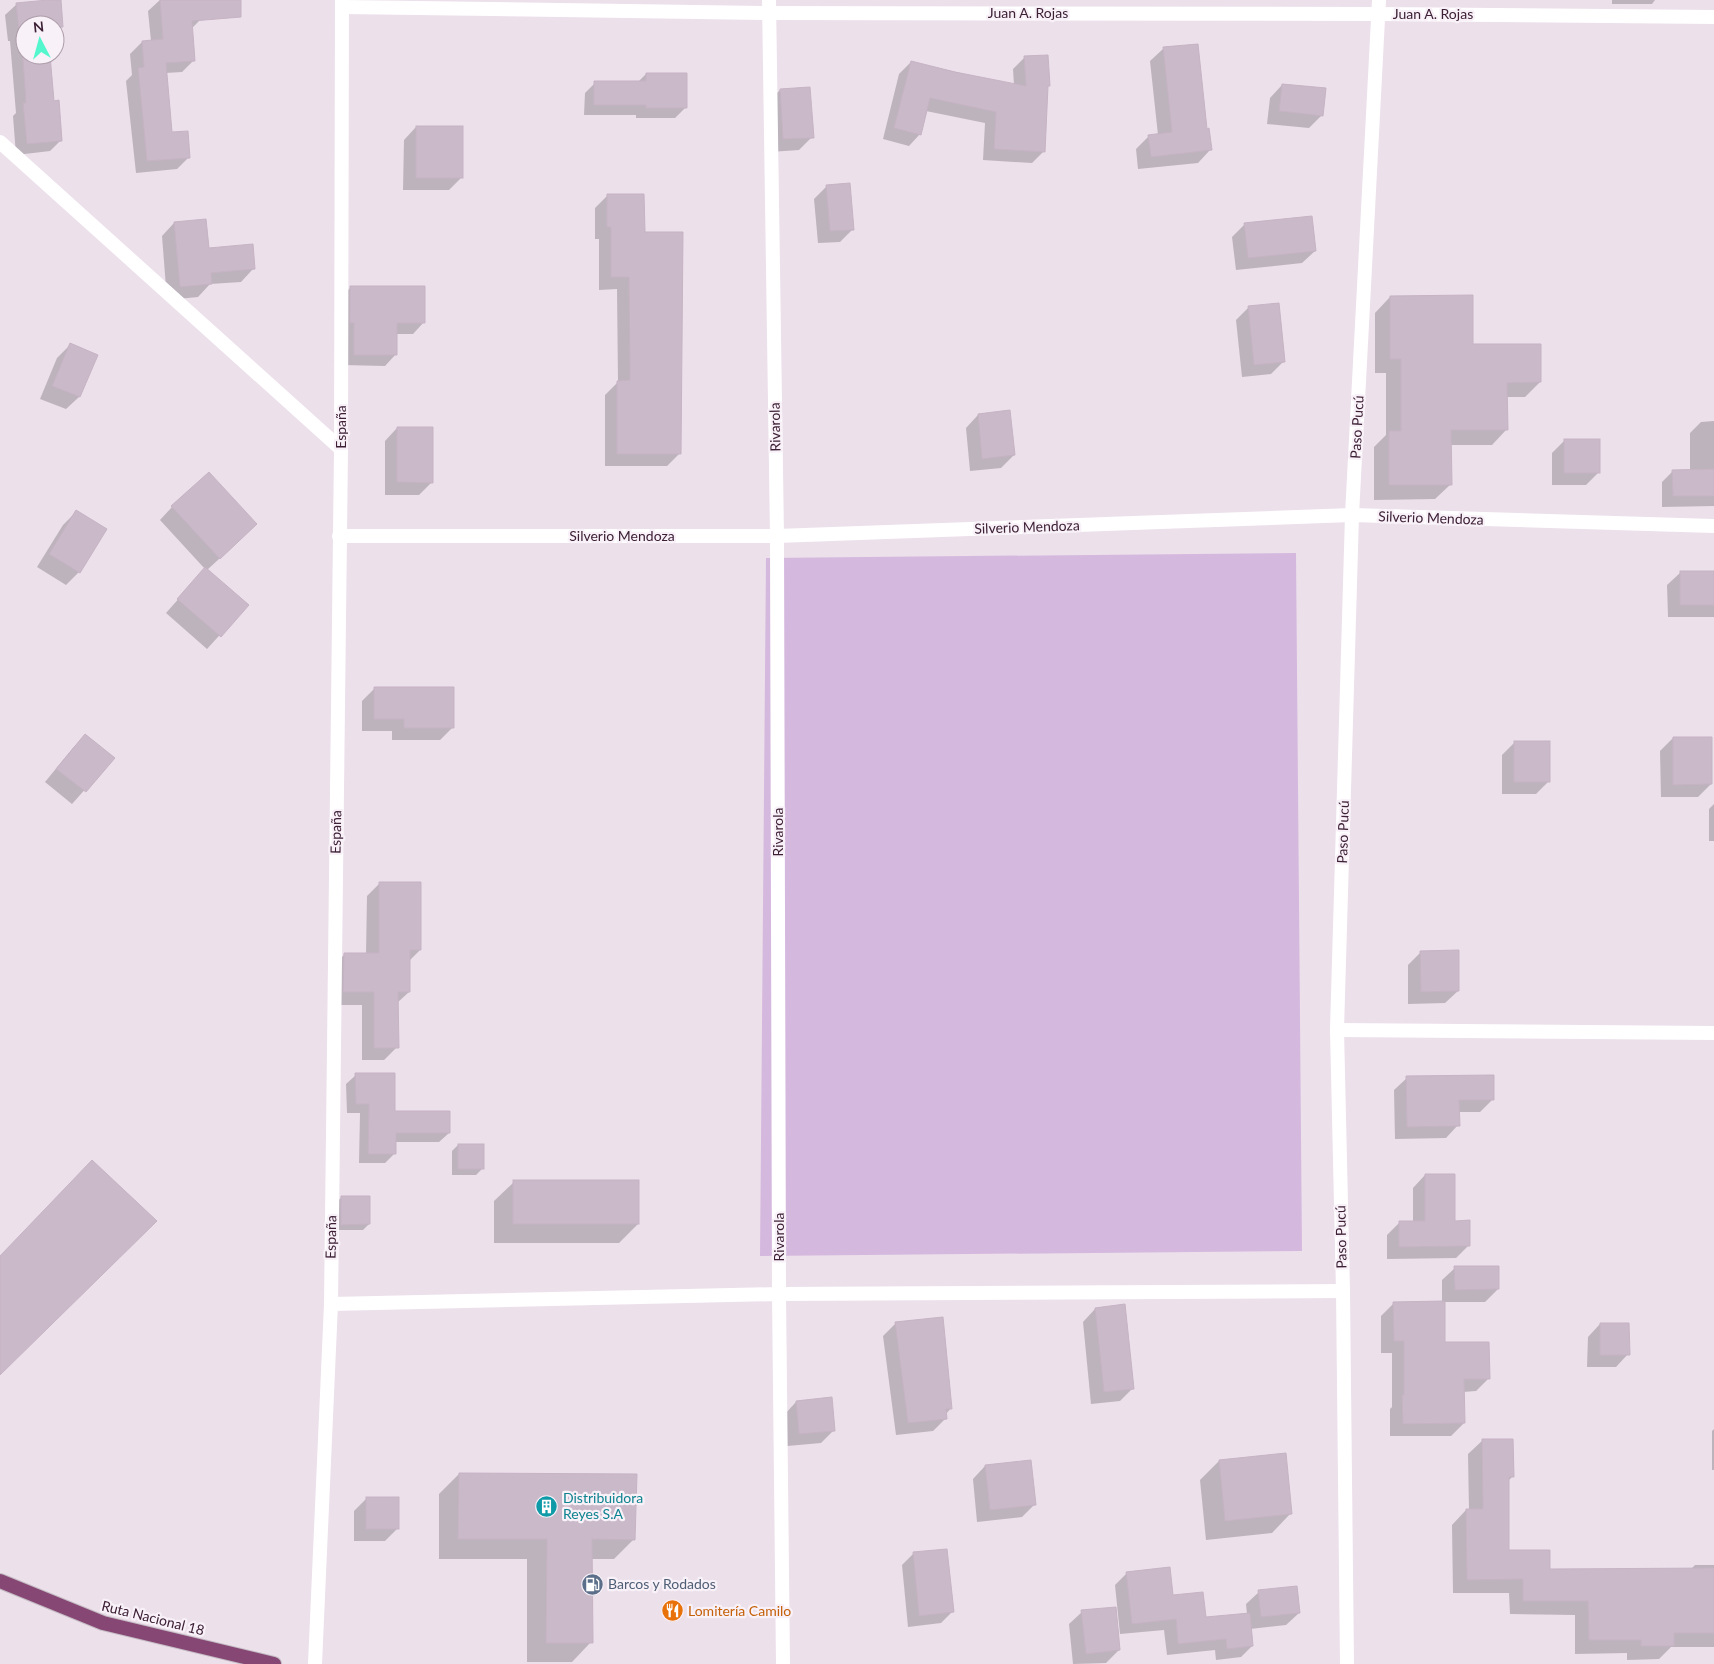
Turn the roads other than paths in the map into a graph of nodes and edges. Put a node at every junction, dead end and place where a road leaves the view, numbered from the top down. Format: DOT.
graph roads {
  1 [pos="342,4"];
  2 [pos="769,6"];
  3 [pos="1379,7"];
  4 [pos="1714,17"];
  5 [pos="0,142"];
  6 [pos="341,449"];
  7 [pos="1352,515"];
  8 [pos="1714,526"];
  9 [pos="339,536"];
  10 [pos="777,536"];
  11 [pos="1337,1030"];
  12 [pos="1714,1033"];
  13 [pos="1342,1291"];
  14 [pos="779,1294"];
  15 [pos="331,1304"];
  16 [pos="0,1581"];
  17 [pos="274,1664"];
  18 [pos="315,1664"];
  19 [pos="783,1664"];
  20 [pos="1347,1664"];
  1 -- 2 [label="street, Juan A. Rojas"];
  1 -- 6 [label="street, España"];
  2 -- 3 [label="street, Juan A. Rojas"];
  2 -- 10 [label="street, Rivarola"];
  3 -- 4 [label="street, Juan A. Rojas"];
  3 -- 7 [label="street, Paso Pucú"];
  5 -- 6 [label="street"];
  6 -- 9 [label="street, España"];
  7 -- 8 [label="street, Silverio Mendoza"];
  7 -- 10 [label="street, Silverio Mendoza"];
  7 -- 11 [label="street, Paso Pucú"];
  9 -- 10 [label="street, Silverio Mendoza"];
  9 -- 15 [label="street, España"];
  10 -- 14 [label="street, Rivarola"];
  11 -- 12 [label="street"];
  11 -- 13 [label="street, Paso Pucú"];
  13 -- 14 [label="street"];
  13 -- 20 [label="street, Paso Pucú"];
  14 -- 15 [label="street"];
  14 -- 19 [label="street, Rivarola"];
  15 -- 18 [label="street, España"];
  16 -- 17 [label="highway, Ruta Nacional 18"];
}
